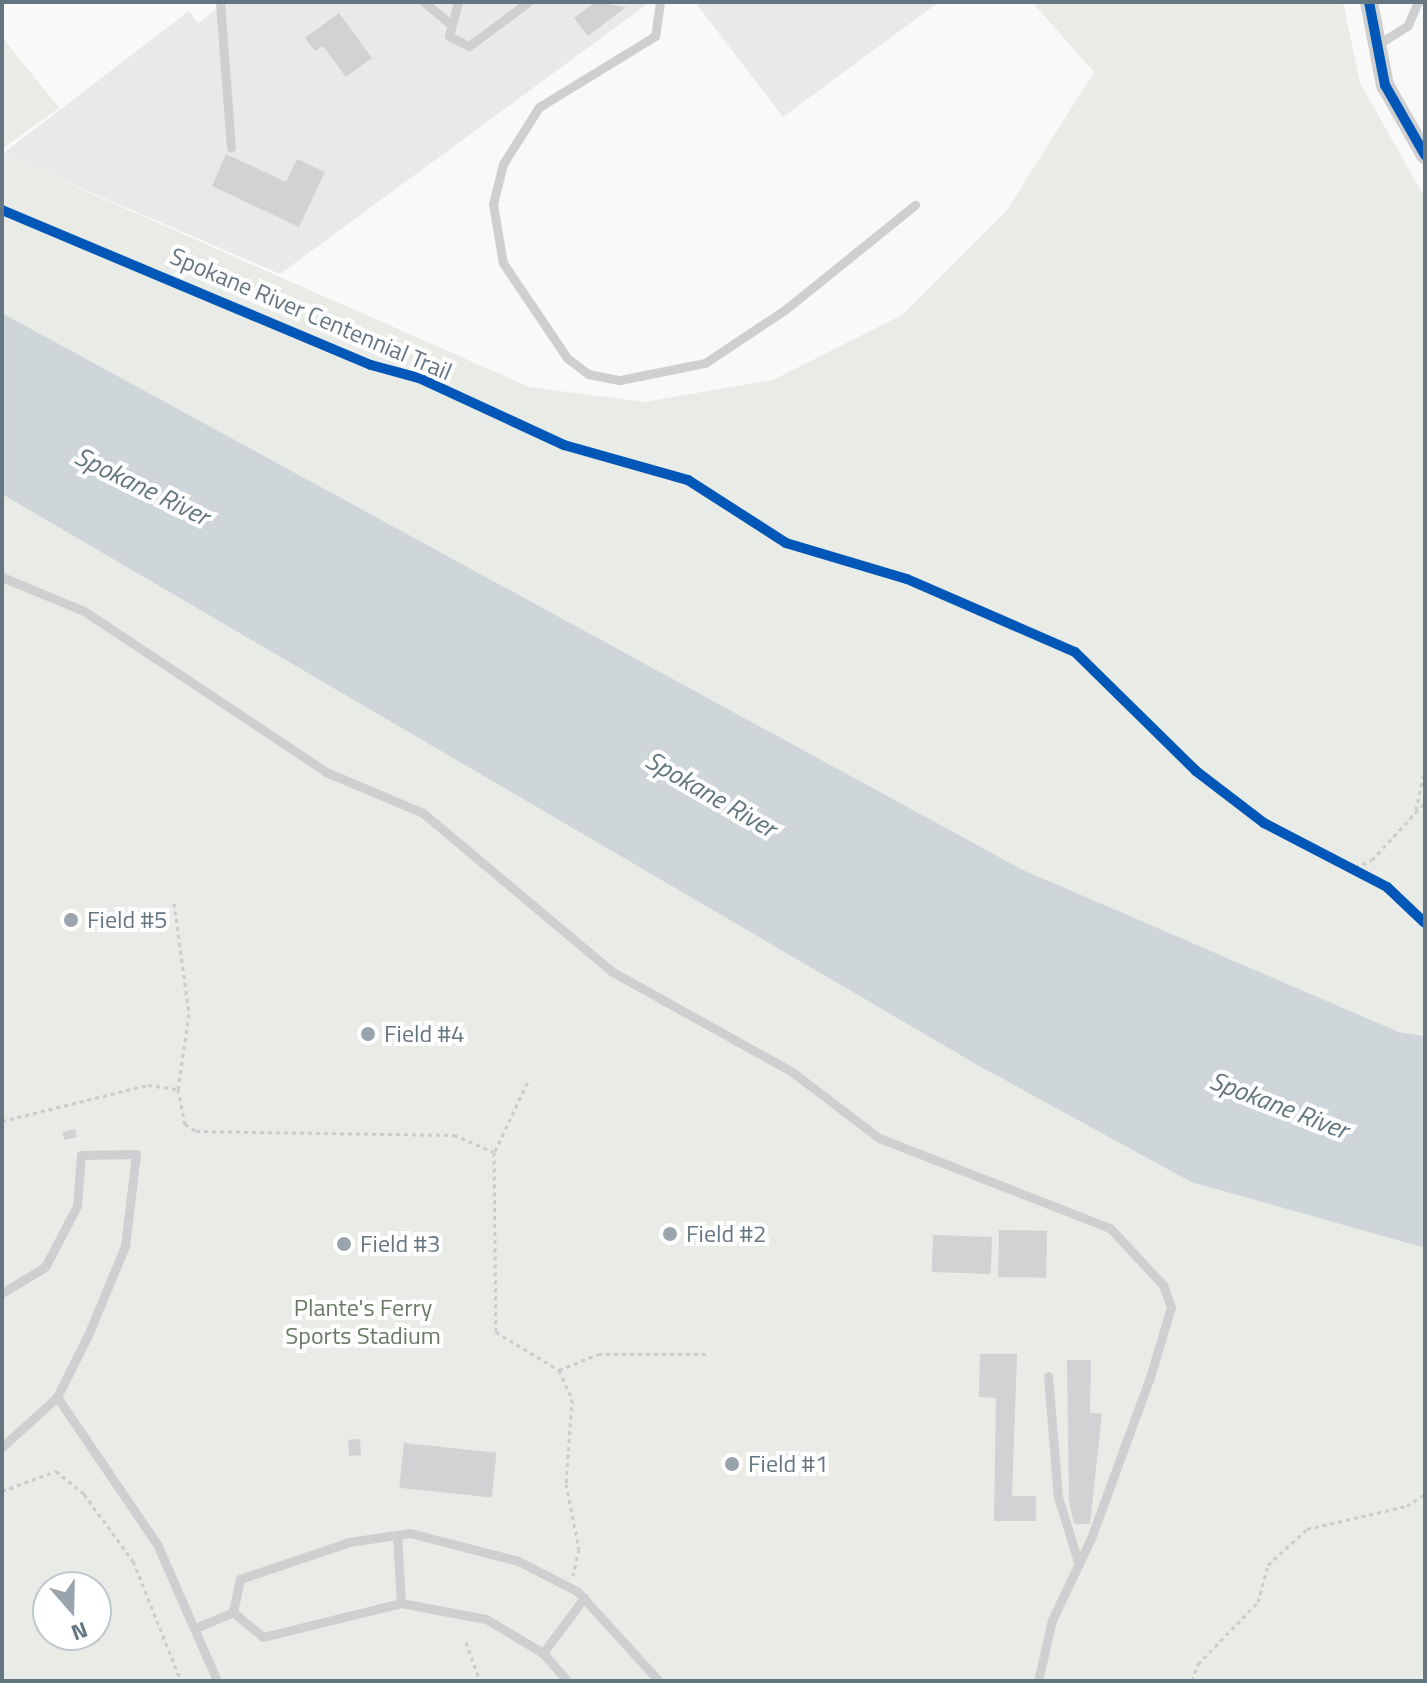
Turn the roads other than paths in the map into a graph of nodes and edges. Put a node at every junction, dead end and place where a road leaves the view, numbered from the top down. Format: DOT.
graph roads {
  1 [pos="220,2"];
  2 [pos="424,2"];
  3 [pos="458,2"];
  4 [pos="528,2"];
  5 [pos="660,2"];
  6 [pos="1369,2"];
  7 [pos="1418,2"];
  8 [pos="448,22"];
  9 [pos="1375,46"];
  10 [pos="231,148"];
  11 [pos="1425,155"];
  12 [pos="915,205"];
  13 [pos="2,577"];
  14 [pos="2,1293"];
  15 [pos="1048,1376"];
  16 [pos="57,1397"];
  17 [pos="2,1447"];
  18 [pos="397,1536"];
  19 [pos="1079,1565"];
  20 [pos="584,1598"];
  21 [pos="401,1603"];
  22 [pos="233,1612"];
  23 [pos="198,1627"];
  24 [pos="543,1653"];
  25 [pos="217,1681"];
  26 [pos="567,1681"];
  27 [pos="659,1681"];
  28 [pos="1038,1681"];
  1 -- 10 [label="lane"];
  2 -- 8 [label="lane"];
  3 -- 8 [label="lane"];
  4 -- 8 [label="lane"];
  5 -- 12 [label="lane"];
  6 -- 9 [label="street"];
  7 -- 9 [label="lane"];
  9 -- 11 [label="street"];
  13 -- 19 [label="lane"];
  14 -- 16 [label="lane"];
  15 -- 19 [label="lane"];
  16 -- 17 [label="lane"];
  16 -- 23 [label="lane"];
  18 -- 20 [label="lane"];
  18 -- 21 [label="lane"];
  18 -- 22 [label="lane"];
  19 -- 28 [label="lane"];
  20 -- 24 [label="lane"];
  20 -- 27 [label="lane"];
  21 -- 22 [label="lane"];
  21 -- 24 [label="lane"];
  22 -- 23 [label="lane"];
  23 -- 25 [label="lane"];
  24 -- 26 [label="lane"];
}
